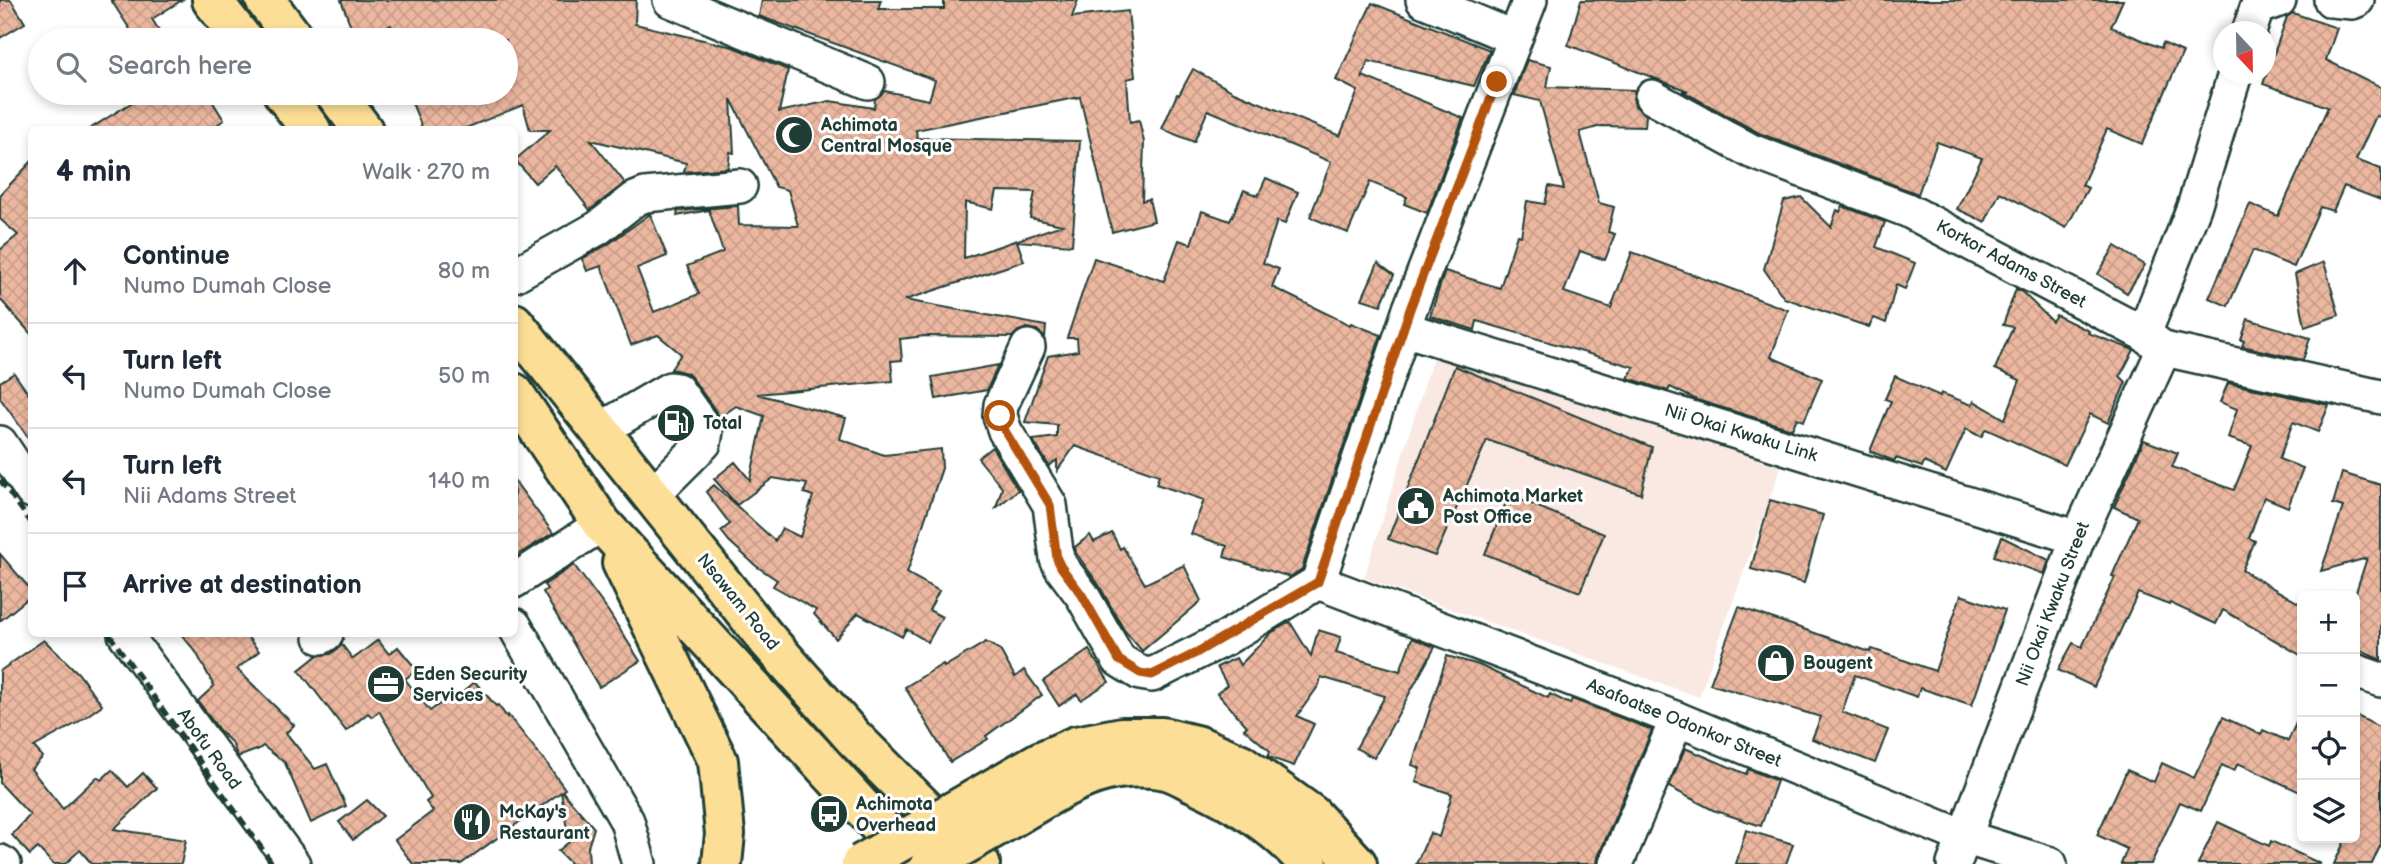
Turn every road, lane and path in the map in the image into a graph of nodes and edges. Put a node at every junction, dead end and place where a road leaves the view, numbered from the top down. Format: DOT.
graph roads {
  1 [pos="212,0"];
  2 [pos="265,0"];
  3 [pos="670,0"];
  4 [pos="1423,0"];
  5 [pos="1530,0"];
  6 [pos="2279,0"];
  7 [pos="2331,0"];
  8 [pos="2357,0"];
  9 [pos="2253,21"];
  10 [pos="234,28"];
  11 [pos="286,28"];
  12 [pos="1515,38"];
  13 [pos="868,82"];
  14 [pos="2232,84"];
  15 [pos="1652,97"];
  16 [pos="292,105"];
  17 [pos="344,105"];
  18 [pos="308,126"];
  19 [pos="360,126"];
  20 [pos="740,186"];
  21 [pos="518,273"];
  22 [pos="518,328"];
  23 [pos="1404,329"];
  24 [pos="2154,342"];
  25 [pos="1028,346"];
  26 [pos="2381,397"];
  27 [pos="518,399"];
  28 [pos="600,430"];
  29 [pos="0,443"];
  30 [pos="28,485"];
  31 [pos="652,495"];
  32 [pos="603,524"];
  33 [pos="2078,538"];
  34 [pos="518,577"];
  35 [pos="1318,582"];
  36 [pos="518,632"];
  37 [pos="127,637"];
  38 [pos="2360,673"];
  39 [pos="2381,680"];
  40 [pos="1677,719"];
  41 [pos="988,811"];
  42 [pos="1959,850"];
  43 [pos="293,864"];
  44 [pos="639,864"];
  45 [pos="722,864"];
  46 [pos="861,864"];
  47 [pos="914,864"];
  48 [pos="931,864"];
  49 [pos="980,864"];
  50 [pos="1308,864"];
  51 [pos="1357,864"];
  52 [pos="1616,864"];
  53 [pos="2050,864"];
  1 -- 10 [label="main road"];
  2 -- 11 [label="main road"];
  3 -- 13 [label="street"];
  4 -- 12 [label="street"];
  5 -- 12 [label="street"];
  6 -- 9 [label="street"];
  7 -- 8 [label="street"];
  12 -- 23 [label="street"];
  14 -- 24 [label="street, Nii Okai Kwaku Street"];
  15 -- 24 [label="street, Korkor Adams Street"];
  16 -- 18 [label="main road"];
  17 -- 19 [label="main road"];
  20 -- 21 [label="street"];
  22 -- 28 [label="main road, Nsawam Road"];
  23 -- 33 [label="street, Nii Okai Kwaku Link"];
  23 -- 35 [label="street"];
  24 -- 26 [label="street, Korkor Adams Street"];
  24 -- 33 [label="street, Nii Okai Kwaku Street"];
  25 -- 35 [label="street"];
  27 -- 32 [label="main road"];
  28 -- 31 [label="main road, Nsawam Road"];
  28 -- 31 [label="street"];
  29 -- 30 [label="street"];
  31 -- 49 [label="main road, Nsawam Road"];
  32 -- 34 [label="street"];
  32 -- 45 [label="main road"];
  32 -- 47 [label="main road"];
  33 -- 42 [label="street, Nii Okai Kwaku Street"];
  35 -- 40 [label="street, Asafoatse Odonkor Street"];
  36 -- 44 [label="street"];
  37 -- 43 [label="street, Abofu Road"];
  38 -- 39 [label="street"];
  40 -- 42 [label="street, Asafoatse Odonkor Street"];
  40 -- 52 [label="street"];
  41 -- 46 [label="main road, bridge"];
  41 -- 48 [label="main road, bridge"];
  41 -- 50 [label="main road"];
  41 -- 51 [label="main road"];
  42 -- 53 [label="street, Asafoatse Odonkor Street"];
}
